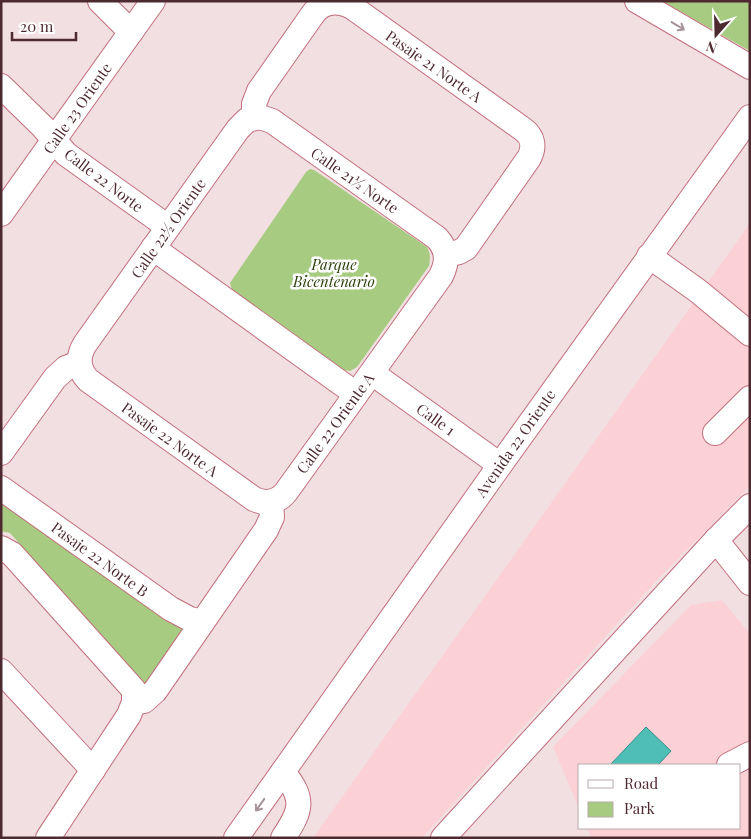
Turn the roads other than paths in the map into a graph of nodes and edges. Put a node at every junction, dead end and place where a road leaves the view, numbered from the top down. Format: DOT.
graph roads {
  1 [pos="100,1"];
  2 [pos="153,1"];
  3 [pos="637,1"];
  4 [pos="330,2"];
  5 [pos="131,32"];
  6 [pos="750,66"];
  7 [pos="1,86"];
  8 [pos="750,117"];
  9 [pos="254,118"];
  10 [pos="54,140"];
  11 [pos="1,214"];
  12 [pos="168,227"];
  13 [pos="153,248"];
  14 [pos="446,255"];
  15 [pos="649,256"];
  16 [pos="750,334"];
  17 [pos="79,363"];
  18 [pos="372,373"];
  19 [pos="356,394"];
  20 [pos="750,398"];
  21 [pos="715,433"];
  22 [pos="1,453"];
  23 [pos="500,465"];
  24 [pos="1,488"];
  25 [pos="271,502"];
  26 [pos="750,506"];
  27 [pos="716,540"];
  28 [pos="1,548"];
  29 [pos="750,583"];
  30 [pos="202,622"];
  31 [pos="1,671"];
  32 [pos="134,702"];
  33 [pos="750,754"];
  34 [pos="731,764"];
  35 [pos="93,770"];
  36 [pos="283,772"];
  37 [pos="48,838"];
  38 [pos="236,838"];
  39 [pos="283,838"];
  40 [pos="442,838"];
  1 -- 5 [label="street"];
  2 -- 5 [label="street, Calle 23 Oriente"];
  3 -- 6 [label="street, one-way"];
  4 -- 9 [label="street"];
  4 -- 14 [label="street, Pasaje 21 Norte A"];
  5 -- 10 [label="street, Calle 23 Oriente"];
  7 -- 10 [label="street, Calle 22 Norte"];
  8 -- 15 [label="street, Avenida 22 Oriente"];
  9 -- 12 [label="street, Calle 22½ Oriente"];
  9 -- 14 [label="street, Calle 21½ Norte"];
  10 -- 11 [label="street, Calle 23 Oriente"];
  10 -- 12 [label="street, Calle 22 Norte"];
  12 -- 13 [label="street, Calle 22½ Oriente"];
  13 -- 17 [label="street, Calle 22½ Oriente"];
  13 -- 19 [label="street"];
  14 -- 18 [label="street, Calle 22 Oriente A"];
  15 -- 16 [label="street"];
  15 -- 23 [label="street, Avenida 22 Oriente"];
  17 -- 22 [label="street"];
  17 -- 25 [label="street, Pasaje 22 Norte A"];
  18 -- 19 [label="street, Calle 22 Oriente A"];
  18 -- 23 [label="street, Calle 1"];
  19 -- 25 [label="street, Calle 22 Oriente A"];
  20 -- 21 [label="street"];
  23 -- 36 [label="street, Avenida 22 Oriente"];
  24 -- 30 [label="street, Pasaje 22 Norte B"];
  25 -- 30 [label="street"];
  26 -- 27 [label="street"];
  27 -- 29 [label="street"];
  27 -- 40 [label="street"];
  28 -- 32 [label="street"];
  30 -- 32 [label="street"];
  31 -- 35 [label="street"];
  32 -- 35 [label="street"];
  33 -- 34 [label="street"];
  35 -- 37 [label="street"];
  36 -- 38 [label="street, Avenida 22 Oriente, one-way"];
  36 -- 39 [label="street"];
}
